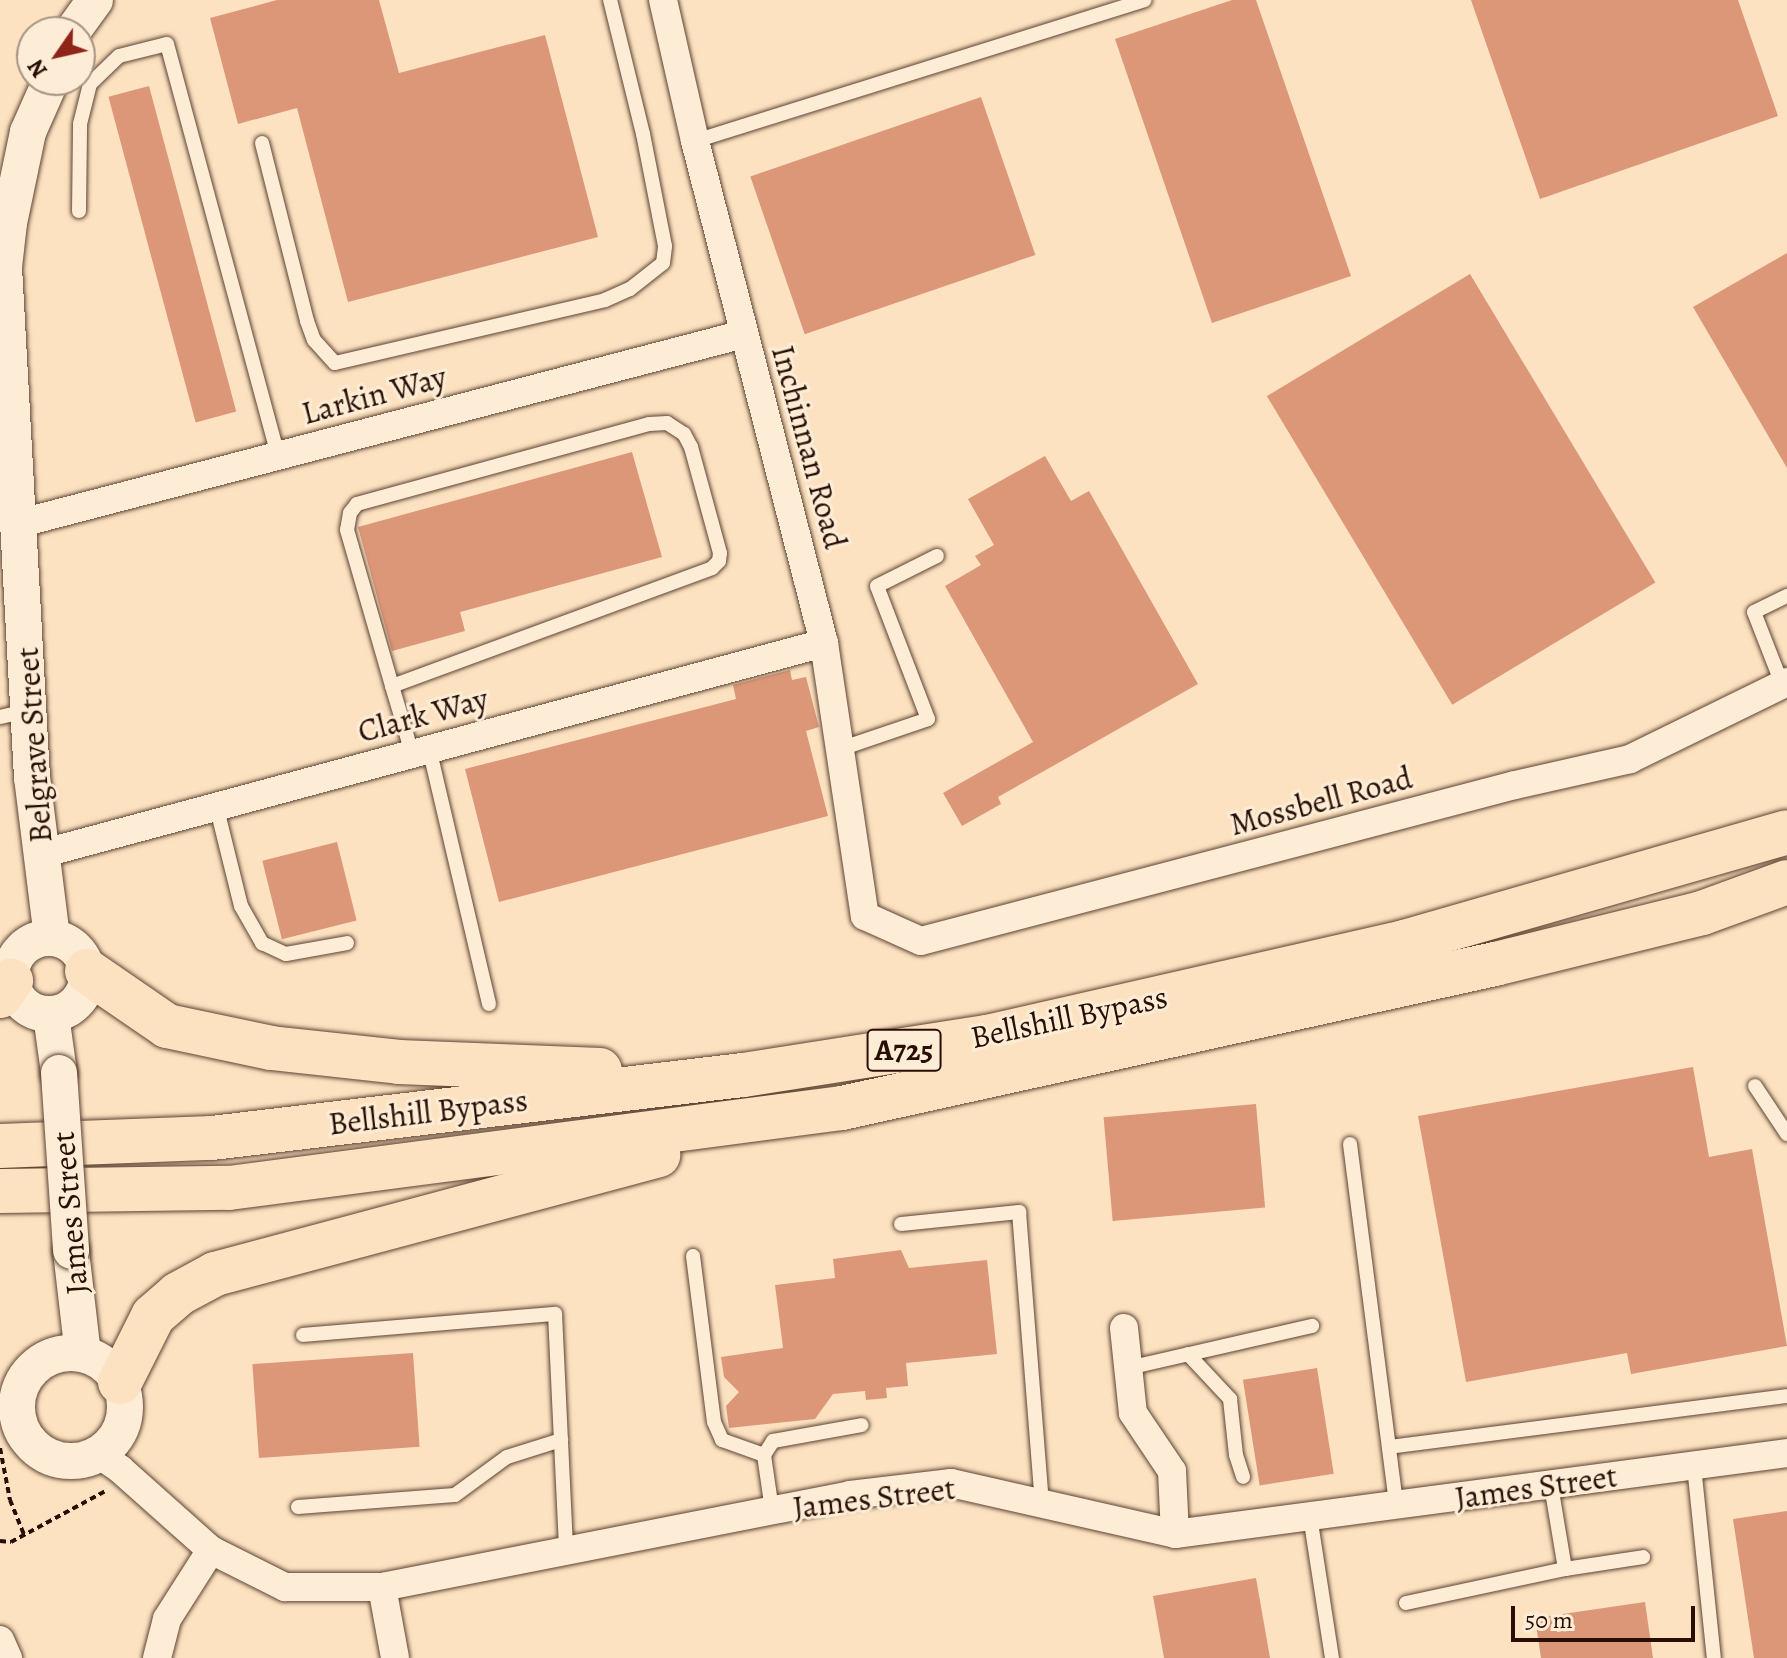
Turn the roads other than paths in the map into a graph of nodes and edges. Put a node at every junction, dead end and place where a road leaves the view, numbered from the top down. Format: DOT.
graph roads {
  1 [pos="610,0"];
  2 [pos="663,0"];
  3 [pos="1144,0"];
  4 [pos="44,96"];
  5 [pos="695,141"];
  6 [pos="262,143"];
  7 [pos="79,211"];
  8 [pos="4,224"];
  9 [pos="744,334"];
  10 [pos="278,456"];
  11 [pos="21,523"];
  12 [pos="937,556"];
  13 [pos="1787,596"];
  14 [pos="824,643"];
  15 [pos="1785,683"];
  16 [pos="392,686"];
  17 [pos="15,714"];
  18 [pos="840,749"];
  19 [pos="421,750"];
  20 [pos="216,805"];
  21 [pos="1787,808"];
  22 [pos="1787,832"];
  23 [pos="41,854"];
  24 [pos="1645,873"];
  25 [pos="1787,882"];
  26 [pos="1787,893"];
  27 [pos="1702,913"];
  28 [pos="865,916"];
  29 [pos="52,938"];
  30 [pos="347,943"];
  31 [pos="87,971"];
  32 [pos="5,989"];
  33 [pos="489,1004"];
  34 [pos="51,1015"];
  35 [pos="743,1075"];
  36 [pos="1755,1086"];
  37 [pos="842,1108"];
  38 [pos="1787,1134"];
  39 [pos="1350,1144"];
  40 [pos="0,1146"];
  41 [pos="0,1191"];
  42 [pos="901,1224"];
  43 [pos="693,1256"];
  44 [pos="1312,1326"];
  45 [pos="1124,1328"];
  46 [pos="303,1335"];
  47 [pos="83,1354"];
  48 [pos="1188,1354"];
  49 [pos="1128,1368"];
  50 [pos="120,1382"];
  51 [pos="8,1393"];
  52 [pos="1787,1396"];
  53 [pos="862,1425"];
  54 [pos="561,1440"];
  55 [pos="1389,1447"];
  56 [pos="1787,1453"];
  57 [pos="98,1454"];
  58 [pos="764,1455"];
  59 [pos="1694,1466"];
  60 [pos="1243,1477"];
  61 [pos="1551,1485"];
  62 [pos="1042,1504"];
  63 [pos="1396,1505"];
  64 [pos="298,1507"];
  65 [pos="772,1510"];
  66 [pos="1310,1516"];
  67 [pos="1175,1534"];
  68 [pos="211,1550"];
  69 [pos="566,1551"];
  70 [pos="1643,1557"];
  71 [pos="1565,1569"];
  72 [pos="382,1587"];
  73 [pos="1406,1603"];
  74 [pos="0,1640"];
  75 [pos="8,1658"];
  76 [pos="157,1658"];
  77 [pos="395,1658"];
  78 [pos="1332,1658"];
  79 [pos="1714,1658"];
  1 -- 6 [label="lane"];
  2 -- 5 [label="street, Inchinnan Road"];
  3 -- 5 [label="lane"];
  4 -- 8 [label="street, Belgrave Street"];
  5 -- 9 [label="street, Inchinnan Road"];
  7 -- 10 [label="lane"];
  8 -- 11 [label="street, Belgrave Street"];
  9 -- 10 [label="street, Larkin Way"];
  9 -- 14 [label="street, Inchinnan Road"];
  10 -- 11 [label="street, Larkin Way"];
  11 -- 17 [label="street, Belgrave Street"];
  12 -- 18 [label="lane"];
  13 -- 15 [label="lane"];
  14 -- 18 [label="street, Inchinnan Road"];
  14 -- 19 [label="street, Clark Way"];
  15 -- 28 [label="street, Mossbell Road"];
  16 -- 16 [label="lane"];
  16 -- 19 [label="lane"];
  17 -- 23 [label="street, Belgrave Street"];
  18 -- 28 [label="street, Inchinnan Road"];
  19 -- 20 [label="street, Clark Way"];
  19 -- 33 [label="lane"];
  20 -- 23 [label="street, Clark Way"];
  20 -- 30 [label="lane"];
  21 -- 24 [label="highway"];
  22 -- 24 [label="highway, Bellshill Bypass / A725"];
  23 -- 29 [label="street, Belgrave Street"];
  24 -- 35 [label="highway, Bellshill Bypass / A725"];
  25 -- 27 [label="highway, Bellshill Bypass / A725"];
  26 -- 27 [label="highway, A725"];
  27 -- 37 [label="highway, Bellshill Bypass / A725"];
  29 -- 31 [label="street"];
  29 -- 32 [label="street"];
  31 -- 34 [label="street"];
  31 -- 35 [label="highway"];
  32 -- 34 [label="street"];
  34 -- 47 [label="street, James Street, bridge"];
  35 -- 40 [label="highway, Bellshill Bypass / A725"];
  36 -- 38 [label="lane"];
  37 -- 41 [label="highway, Bellshill Bypass / A725"];
  37 -- 50 [label="highway"];
  39 -- 55 [label="lane"];
  42 -- 62 [label="lane"];
  43 -- 58 [label="lane"];
  44 -- 48 [label="lane"];
  45 -- 49 [label="street"];
  46 -- 54 [label="lane"];
  47 -- 50 [label="street"];
  47 -- 51 [label="street"];
  48 -- 49 [label="lane"];
  48 -- 60 [label="lane"];
  49 -- 67 [label="street"];
  50 -- 57 [label="street"];
  51 -- 57 [label="street"];
  52 -- 55 [label="lane"];
  53 -- 58 [label="lane"];
  54 -- 64 [label="lane"];
  54 -- 69 [label="lane"];
  55 -- 63 [label="lane"];
  56 -- 59 [label="street, James Street"];
  57 -- 68 [label="street, James Street"];
  58 -- 65 [label="lane"];
  59 -- 61 [label="street, James Street"];
  59 -- 79 [label="lane"];
  61 -- 63 [label="street, James Street"];
  61 -- 71 [label="lane"];
  62 -- 65 [label="street, James Street"];
  62 -- 67 [label="street, James Street"];
  63 -- 66 [label="street, James Street"];
  65 -- 69 [label="street, James Street"];
  66 -- 67 [label="street, James Street"];
  66 -- 78 [label="lane"];
  68 -- 72 [label="street, James Street"];
  68 -- 76 [label="street"];
  69 -- 72 [label="street, James Street"];
  70 -- 71 [label="lane"];
  71 -- 73 [label="lane"];
  72 -- 77 [label="street"];
  74 -- 75 [label="street"];
}
